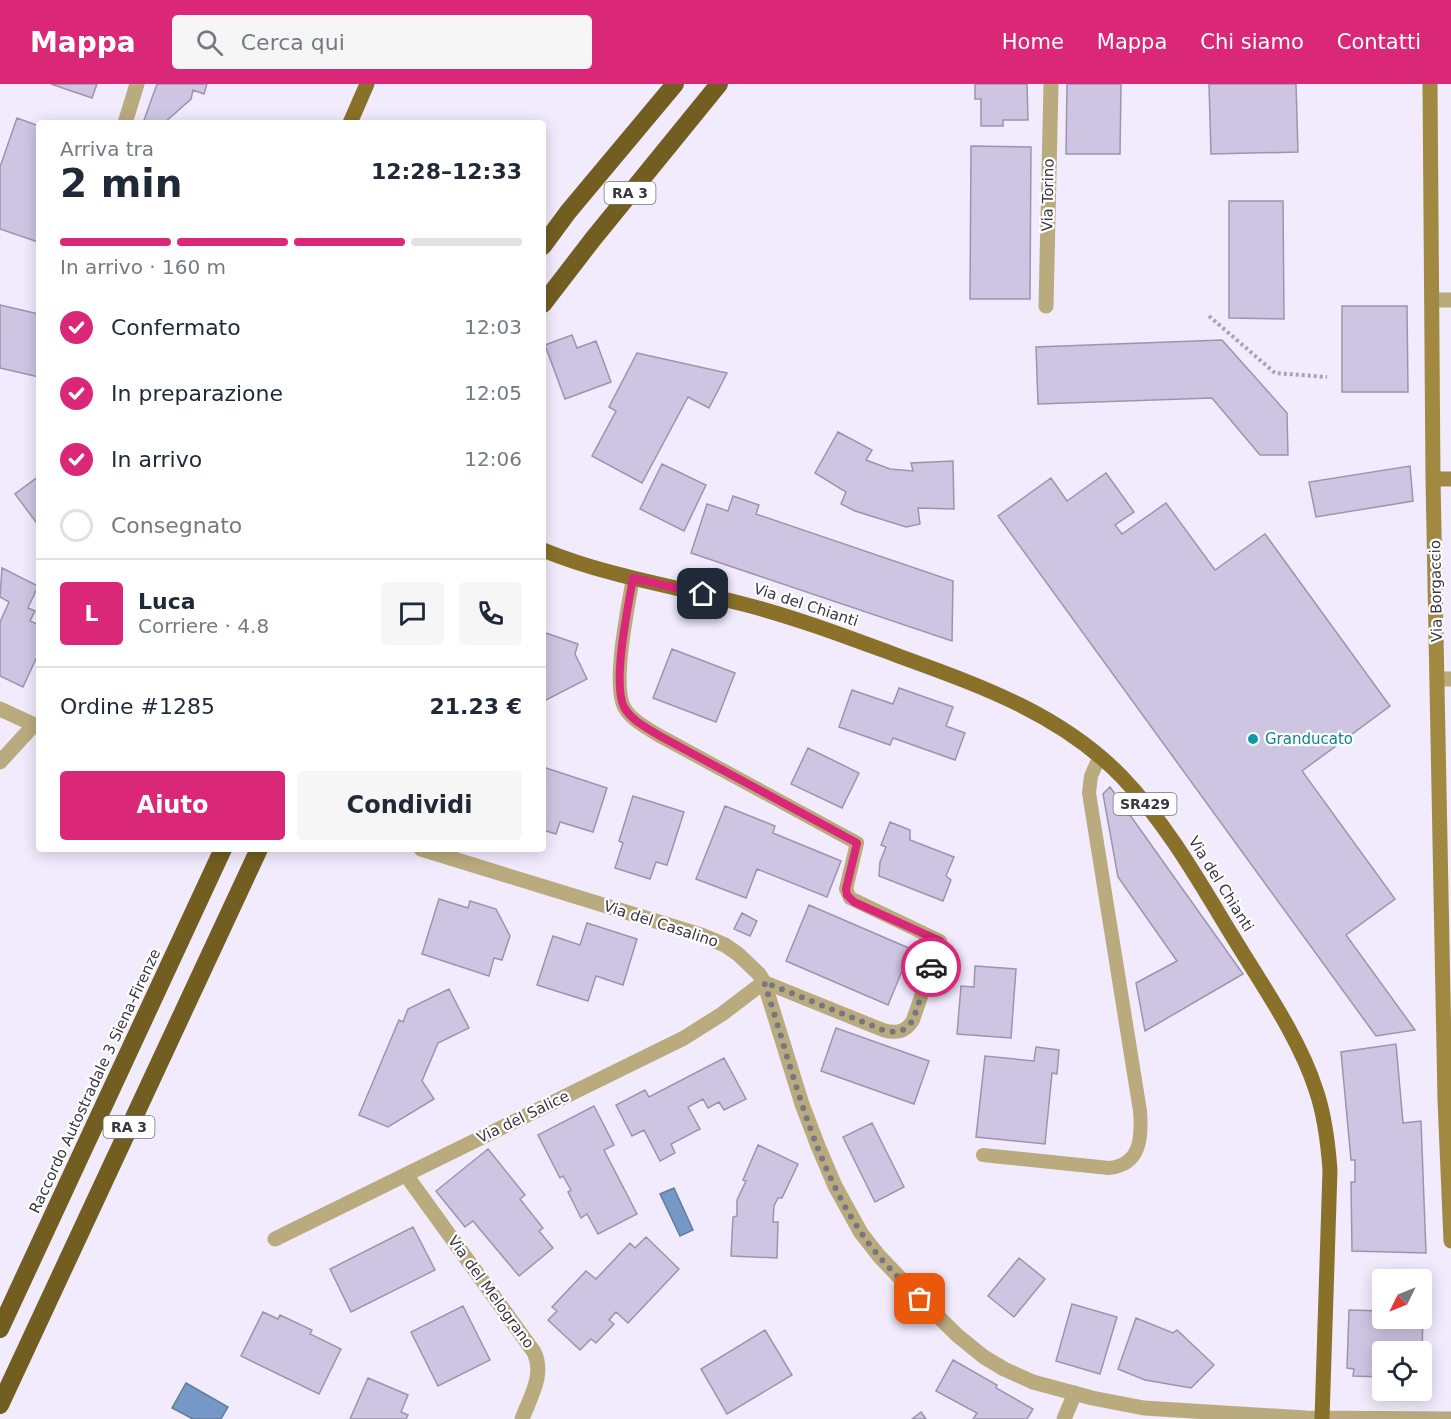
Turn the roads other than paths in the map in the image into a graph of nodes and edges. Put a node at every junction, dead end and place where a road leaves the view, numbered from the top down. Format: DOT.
graph roads {
  1 [pos="137,84"];
  2 [pos="367,84"];
  3 [pos="675,84"];
  4 [pos="719,84"];
  5 [pos="1051,84"];
  6 [pos="1430,84"];
  7 [pos="126,120"];
  8 [pos="351,120"];
  9 [pos="546,242"];
  10 [pos="546,300"];
  11 [pos="1432,300"];
  12 [pos="1451,300"];
  13 [pos="1046,306"];
  14 [pos="1433,479"];
  15 [pos="1451,479"];
  16 [pos="546,551"];
  17 [pos="633,578"];
  18 [pos="1444,679"];
  19 [pos="0,709"];
  20 [pos="36,727"];
  21 [pos="1100,756"];
  22 [pos="0,762"];
  23 [pos="222,852"];
  24 [pos="258,852"];
  25 [pos="431,852"];
  26 [pos="1446,862"];
  27 [pos="1447,892"];
  28 [pos="764,982"];
  29 [pos="1448,1052"];
  30 [pos="983,1155"];
  31 [pos="406,1175"];
  32 [pos="275,1239"];
  33 [pos="1451,1241"];
  34 [pos="0,1329"];
  35 [pos="1075,1394"];
  36 [pos="0,1405"];
  37 [pos="522,1419"];
  38 [pos="1064,1419"];
  39 [pos="1322,1419"];
  40 [pos="1451,1419"];
  1 -- 7 [label="street"];
  2 -- 8 [label="main road"];
  3 -- 9 [label="highway, RA 3"];
  4 -- 10 [label="highway, RA 3"];
  5 -- 13 [label="street, Via Torino"];
  6 -- 11 [label="main road, Via Borgaccio"];
  11 -- 12 [label="street"];
  11 -- 14 [label="main road, Via Borgaccio"];
  14 -- 15 [label="main road"];
  14 -- 18 [label="main road, Via Borgaccio"];
  16 -- 17 [label="main road, Via del Chianti / SR429"];
  17 -- 21 [label="main road, Via del Chianti / SR429"];
  17 -- 28 [label="lane"];
  18 -- 26 [label="main road, Via Borgaccio"];
  19 -- 20 [label="street"];
  20 -- 22 [label="street"];
  21 -- 30 [label="lane"];
  21 -- 39 [label="main road, Via del Chianti / SR429"];
  23 -- 34 [label="highway, Raccordo Autostradale 3 Siena-Firenze / RA 3"];
  24 -- 36 [label="highway, RA 3"];
  25 -- 28 [label="street, Via del Casalino"];
  26 -- 27 [label="main road, Via Borgaccio"];
  27 -- 29 [label="main road, Via Borgaccio"];
  28 -- 31 [label="street, Via del Salice"];
  28 -- 35 [label="street, Via del Casalino"];
  29 -- 33 [label="main road, Via Borgaccio"];
  31 -- 32 [label="street, Via del Salice"];
  31 -- 37 [label="street, Via del Melograno"];
  35 -- 38 [label="street"];
  35 -- 39 [label="street, Via del Casalino"];
  39 -- 40 [label="street, Via del Casalino"];
}
